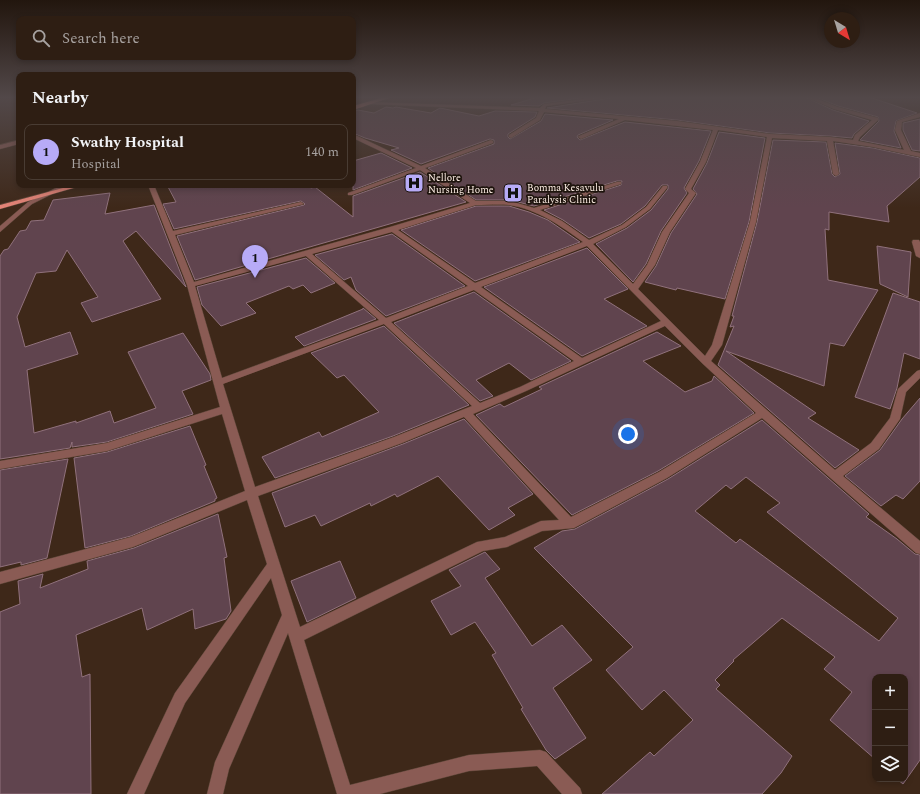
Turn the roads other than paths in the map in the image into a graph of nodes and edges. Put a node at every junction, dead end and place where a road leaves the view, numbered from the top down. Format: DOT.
graph roads {
  1 [pos="514,134"];
  2 [pos="588,134"];
  3 [pos="714,134"];
  4 [pos="757,134"];
  5 [pos="859,134"];
  6 [pos="900,134"];
  7 [pos="511,136"];
  8 [pos="770,136"];
  9 [pos="356,137"];
  10 [pos="581,137"];
  11 [pos="830,139"];
  12 [pos="491,142"];
  13 [pos="855,142"];
  14 [pos="16,143"];
  15 [pos="0,147"];
  16 [pos="908,152"];
  17 [pos="920,155"];
  18 [pos="421,168"];
  19 [pos="836,174"];
  20 [pos="619,183"];
  21 [pos="665,187"];
  22 [pos="60,188"];
  23 [pos="69,188"];
  24 [pos="152,188"];
  25 [pos="46,194"];
  26 [pos="350,194"];
  27 [pos="475,203"];
  28 [pos="301,204"];
  29 [pos="0,207"];
  30 [pos="534,210"];
  31 [pos="394,229"];
  32 [pos="0,230"];
  33 [pos="170,234"];
  34 [pos="916,242"];
  35 [pos="588,243"];
  36 [pos="306,252"];
  37 [pos="920,256"];
  38 [pos="191,285"];
  39 [pos="474,287"];
  40 [pos="634,288"];
  41 [pos="385,321"];
  42 [pos="666,322"];
  43 [pos="580,362"];
  44 [pos="706,362"];
  45 [pos="920,373"];
  46 [pos="218,382"];
  47 [pos="479,407"];
  48 [pos="225,409"];
  49 [pos="466,413"];
  50 [pos="763,413"];
  51 [pos="0,466"];
  52 [pos="835,476"];
  53 [pos="252,493"];
  54 [pos="570,524"];
  55 [pos="920,549"];
  56 [pos="273,565"];
  57 [pos="0,578"];
  58 [pos="288,614"];
  59 [pos="295,637"];
  60 [pos="135,794"];
  61 [pos="215,794"];
  62 [pos="346,794"];
  63 [pos="574,794"];
  1 -- 7 [label="street"];
  2 -- 10 [label="street"];
  3 -- 40 [label="street"];
  4 -- 8 [label="street"];
  5 -- 13 [label="street"];
  6 -- 16 [label="street"];
  8 -- 11 [label="street"];
  8 -- 44 [label="street"];
  9 -- 18 [label="street"];
  11 -- 13 [label="street"];
  11 -- 19 [label="street"];
  12 -- 18 [label="street"];
  13 -- 16 [label="street"];
  14 -- 15 [label="street"];
  16 -- 17 [label="street"];
  18 -- 26 [label="street"];
  18 -- 27 [label="street"];
  20 -- 30 [label="street"];
  21 -- 35 [label="street"];
  22 -- 25 [label="street"];
  23 -- 25 [label="main road"];
  24 -- 33 [label="street"];
  25 -- 29 [label="main road"];
  25 -- 32 [label="street"];
  27 -- 30 [label="street"];
  27 -- 31 [label="street"];
  28 -- 33 [label="street"];
  30 -- 35 [label="street"];
  31 -- 36 [label="street"];
  31 -- 39 [label="street"];
  33 -- 38 [label="street"];
  34 -- 37 [label="street"];
  35 -- 39 [label="street"];
  35 -- 40 [label="street"];
  36 -- 38 [label="street"];
  36 -- 41 [label="street"];
  38 -- 46 [label="street"];
  39 -- 41 [label="street"];
  39 -- 43 [label="street"];
  40 -- 42 [label="street"];
  41 -- 46 [label="street"];
  41 -- 47 [label="street"];
  42 -- 43 [label="street"];
  42 -- 44 [label="street"];
  43 -- 47 [label="street"];
  44 -- 50 [label="street"];
  45 -- 52 [label="street"];
  46 -- 48 [label="street"];
  47 -- 49 [label="street"];
  48 -- 51 [label="street"];
  48 -- 53 [label="street"];
  49 -- 53 [label="street"];
  49 -- 54 [label="street"];
  50 -- 52 [label="street"];
  50 -- 54 [label="street"];
  52 -- 55 [label="street"];
  53 -- 56 [label="street"];
  53 -- 57 [label="street"];
  54 -- 59 [label="street"];
  56 -- 58 [label="street"];
  56 -- 60 [label="street"];
  58 -- 59 [label="street"];
  58 -- 61 [label="street"];
  59 -- 62 [label="street"];
  62 -- 63 [label="street"];
}
